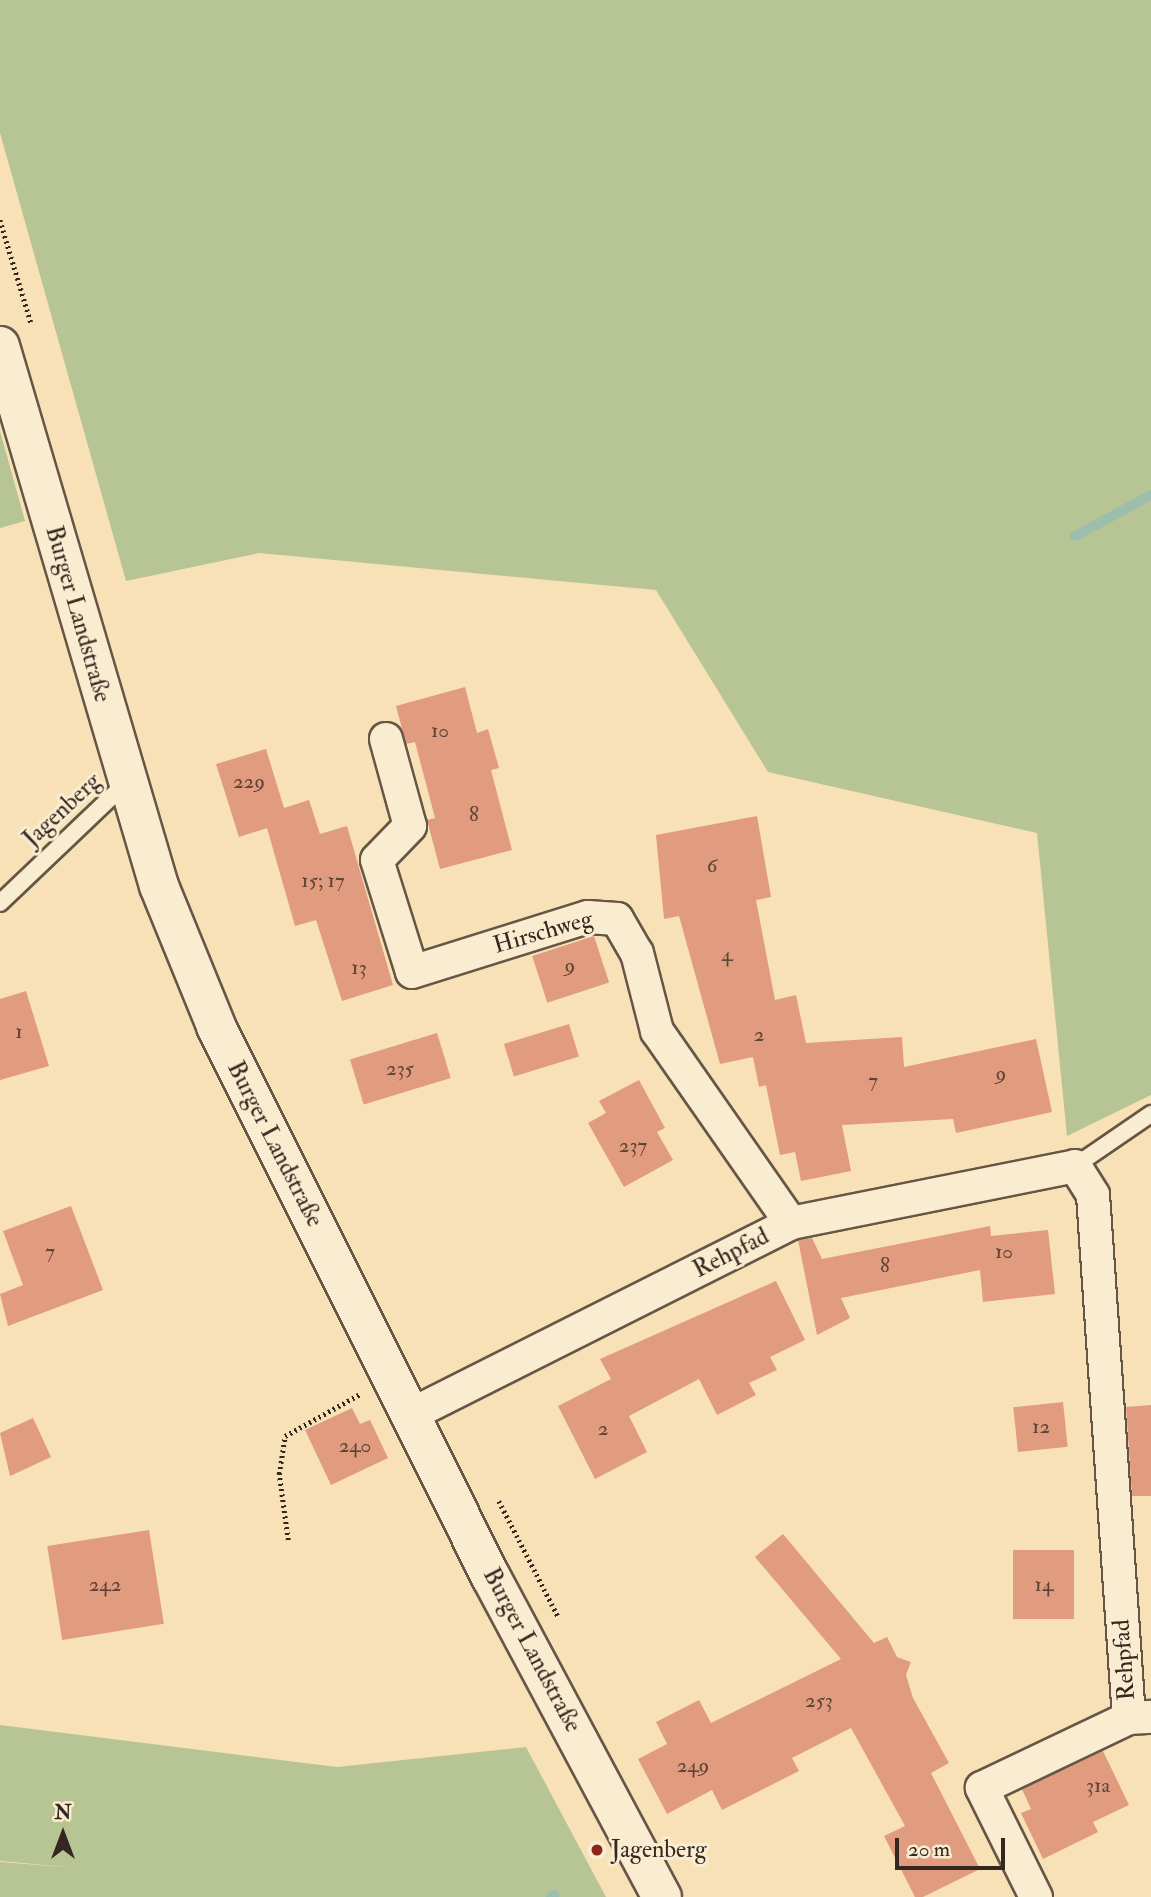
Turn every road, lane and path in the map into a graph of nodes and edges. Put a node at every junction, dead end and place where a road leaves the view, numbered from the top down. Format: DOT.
graph roads {
  1 [pos="0,220"];
  2 [pos="17,341"];
  3 [pos="386,739"];
  4 [pos="127,782"];
  5 [pos="0,903"];
  6 [pos="1151,1114"];
  7 [pos="1075,1167"];
  8 [pos="792,1223"];
  9 [pos="368,1389"];
  10 [pos="412,1414"];
  11 [pos="492,1487"];
  12 [pos="288,1540"];
  13 [pos="562,1623"];
  14 [pos="1140,1717"];
  15 [pos="662,1897"];
  16 [pos="1037,1897"];
  1 -- 2 [label="path"];
  2 -- 4 [label="main road, Burger Landstraße"];
  3 -- 8 [label="street, Hirschweg"];
  4 -- 5 [label="lane, Jagenberg"];
  4 -- 10 [label="main road, Burger Landstraße"];
  6 -- 7 [label="lane, Rehpfad"];
  7 -- 8 [label="street, Rehpfad"];
  7 -- 14 [label="street, Rehpfad"];
  8 -- 10 [label="street, Rehpfad"];
  9 -- 12 [label="path"];
  10 -- 15 [label="main road, Burger Landstraße"];
  11 -- 13 [label="path"];
  14 -- 16 [label="street"];
}
